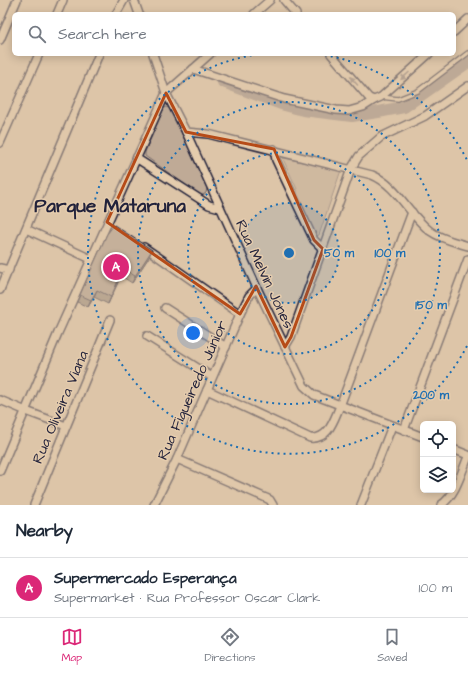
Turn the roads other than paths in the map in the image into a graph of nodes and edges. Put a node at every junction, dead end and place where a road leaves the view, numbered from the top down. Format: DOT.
graph roads {
  1 [pos="17,0"];
  2 [pos="63,0"];
  3 [pos="124,0"];
  4 [pos="134,0"];
  5 [pos="270,0"];
  6 [pos="284,0"];
  7 [pos="58,12"];
  8 [pos="117,12"];
  9 [pos="138,12"];
  10 [pos="256,12"];
  11 [pos="294,12"];
  12 [pos="468,19"];
  13 [pos="456,30"];
  14 [pos="0,40"];
  15 [pos="468,53"];
  16 [pos="38,56"];
  17 [pos="98,56"];
  18 [pos="154,56"];
  19 [pos="208,56"];
  20 [pos="333,56"];
  21 [pos="427,56"];
  22 [pos="193,69"];
  23 [pos="468,86"];
  24 [pos="166,93"];
  25 [pos="381,97"];
  26 [pos="374,100"];
  27 [pos="186,132"];
  28 [pos="0,143"];
  29 [pos="274,149"];
  30 [pos="136,158"];
  31 [pos="351,169"];
  32 [pos="220,208"];
  33 [pos="412,212"];
  34 [pos="26,229"];
  35 [pos="139,244"];
  36 [pos="468,246"];
  37 [pos="322,250"];
  38 [pos="91,258"];
  39 [pos="468,259"];
  40 [pos="0,268"];
  41 [pos="9,270"];
  42 [pos="257,288"];
  43 [pos="0,290"];
  44 [pos="165,308"];
  45 [pos="240,314"];
  46 [pos="110,320"];
  47 [pos="147,336"];
  48 [pos="226,347"];
  49 [pos="285,347"];
  50 [pos="212,377"];
  51 [pos="207,390"];
  52 [pos="0,400"];
  53 [pos="340,406"];
  54 [pos="26,411"];
  55 [pos="66,426"];
  56 [pos="392,426"];
  57 [pos="404,430"];
  58 [pos="420,436"];
  59 [pos="456,450"];
  60 [pos="468,456"];
  61 [pos="177,459"];
  62 [pos="0,471"];
  63 [pos="34,505"];
  64 [pos="154,505"];
  65 [pos="273,505"];
  66 [pos="361,505"];
  67 [pos="441,505"];
  1 -- 14 [label="street"];
  2 -- 7 [label="street"];
  3 -- 8 [label="street"];
  4 -- 9 [label="street"];
  5 -- 10 [label="street"];
  6 -- 11 [label="street"];
  12 -- 13 [label="street"];
  15 -- 25 [label="lane"];
  16 -- 28 [label="street"];
  17 -- 34 [label="street"];
  18 -- 24 [label="street, Rua Melvin Jones"];
  19 -- 22 [label="street"];
  26 -- 20 [label="street, one-way"];
  21 -- 25 [label="street, one-way"];
  22 -- 24 [label="street"];
  22 -- 26 [label="street"];
  23 -- 31 [label="street"];
  24 -- 27 [label="street, Rua Melvin Jones"];
  24 -- 30 [label="street"];
  25 -- 26 [label="street"];
  27 -- 29 [label="street"];
  27 -- 32 [label="street, Rua Melvin Jones"];
  29 -- 31 [label="street"];
  29 -- 37 [label="street"];
  30 -- 32 [label="street"];
  30 -- 38 [label="street"];
  31 -- 33 [label="street"];
  31 -- 37 [label="street"];
  32 -- 42 [label="street, Rua Melvin Jones"];
  33 -- 36 [label="street"];
  33 -- 53 [label="street"];
  34 -- 38 [label="street"];
  34 -- 41 [label="street"];
  35 -- 45 [label="street"];
  37 -- 49 [label="street"];
  38 -- 54 [label="street"];
  39 -- 57 [label="street"];
  40 -- 41 [label="street"];
  41 -- 43 [label="street"];
  42 -- 45 [label="street, Rua Figueiredo Júnior"];
  42 -- 49 [label="street, Rua Melvin Jones"];
  44 -- 48 [label="street"];
  45 -- 48 [label="street, Rua Figueiredo Júnior"];
  46 -- 55 [label="street, Rua Oliveira Viana"];
  47 -- 50 [label="street"];
  48 -- 50 [label="street, Rua Figueiredo Júnior"];
  49 -- 53 [label="street, Rua Melvin Jones"];
  50 -- 51 [label="street, Rua Figueiredo Júnior"];
  51 -- 53 [label="street"];
  51 -- 61 [label="street, Rua Figueiredo Júnior"];
  52 -- 54 [label="street"];
  53 -- 56 [label="street, Rua Melvin Jones"];
  54 -- 55 [label="street"];
  54 -- 62 [label="street"];
  55 -- 63 [label="street, Rua Oliveira Viana"];
  56 -- 57 [label="street, Rua Melvin Jones"];
  56 -- 66 [label="street"];
  57 -- 58 [label="street, Rua Melvin Jones"];
  59 -- 60 [label="street"];
  60 -- 67 [label="street"];
  61 -- 64 [label="street, Rua Figueiredo Júnior"];
  61 -- 65 [label="street"];
}
